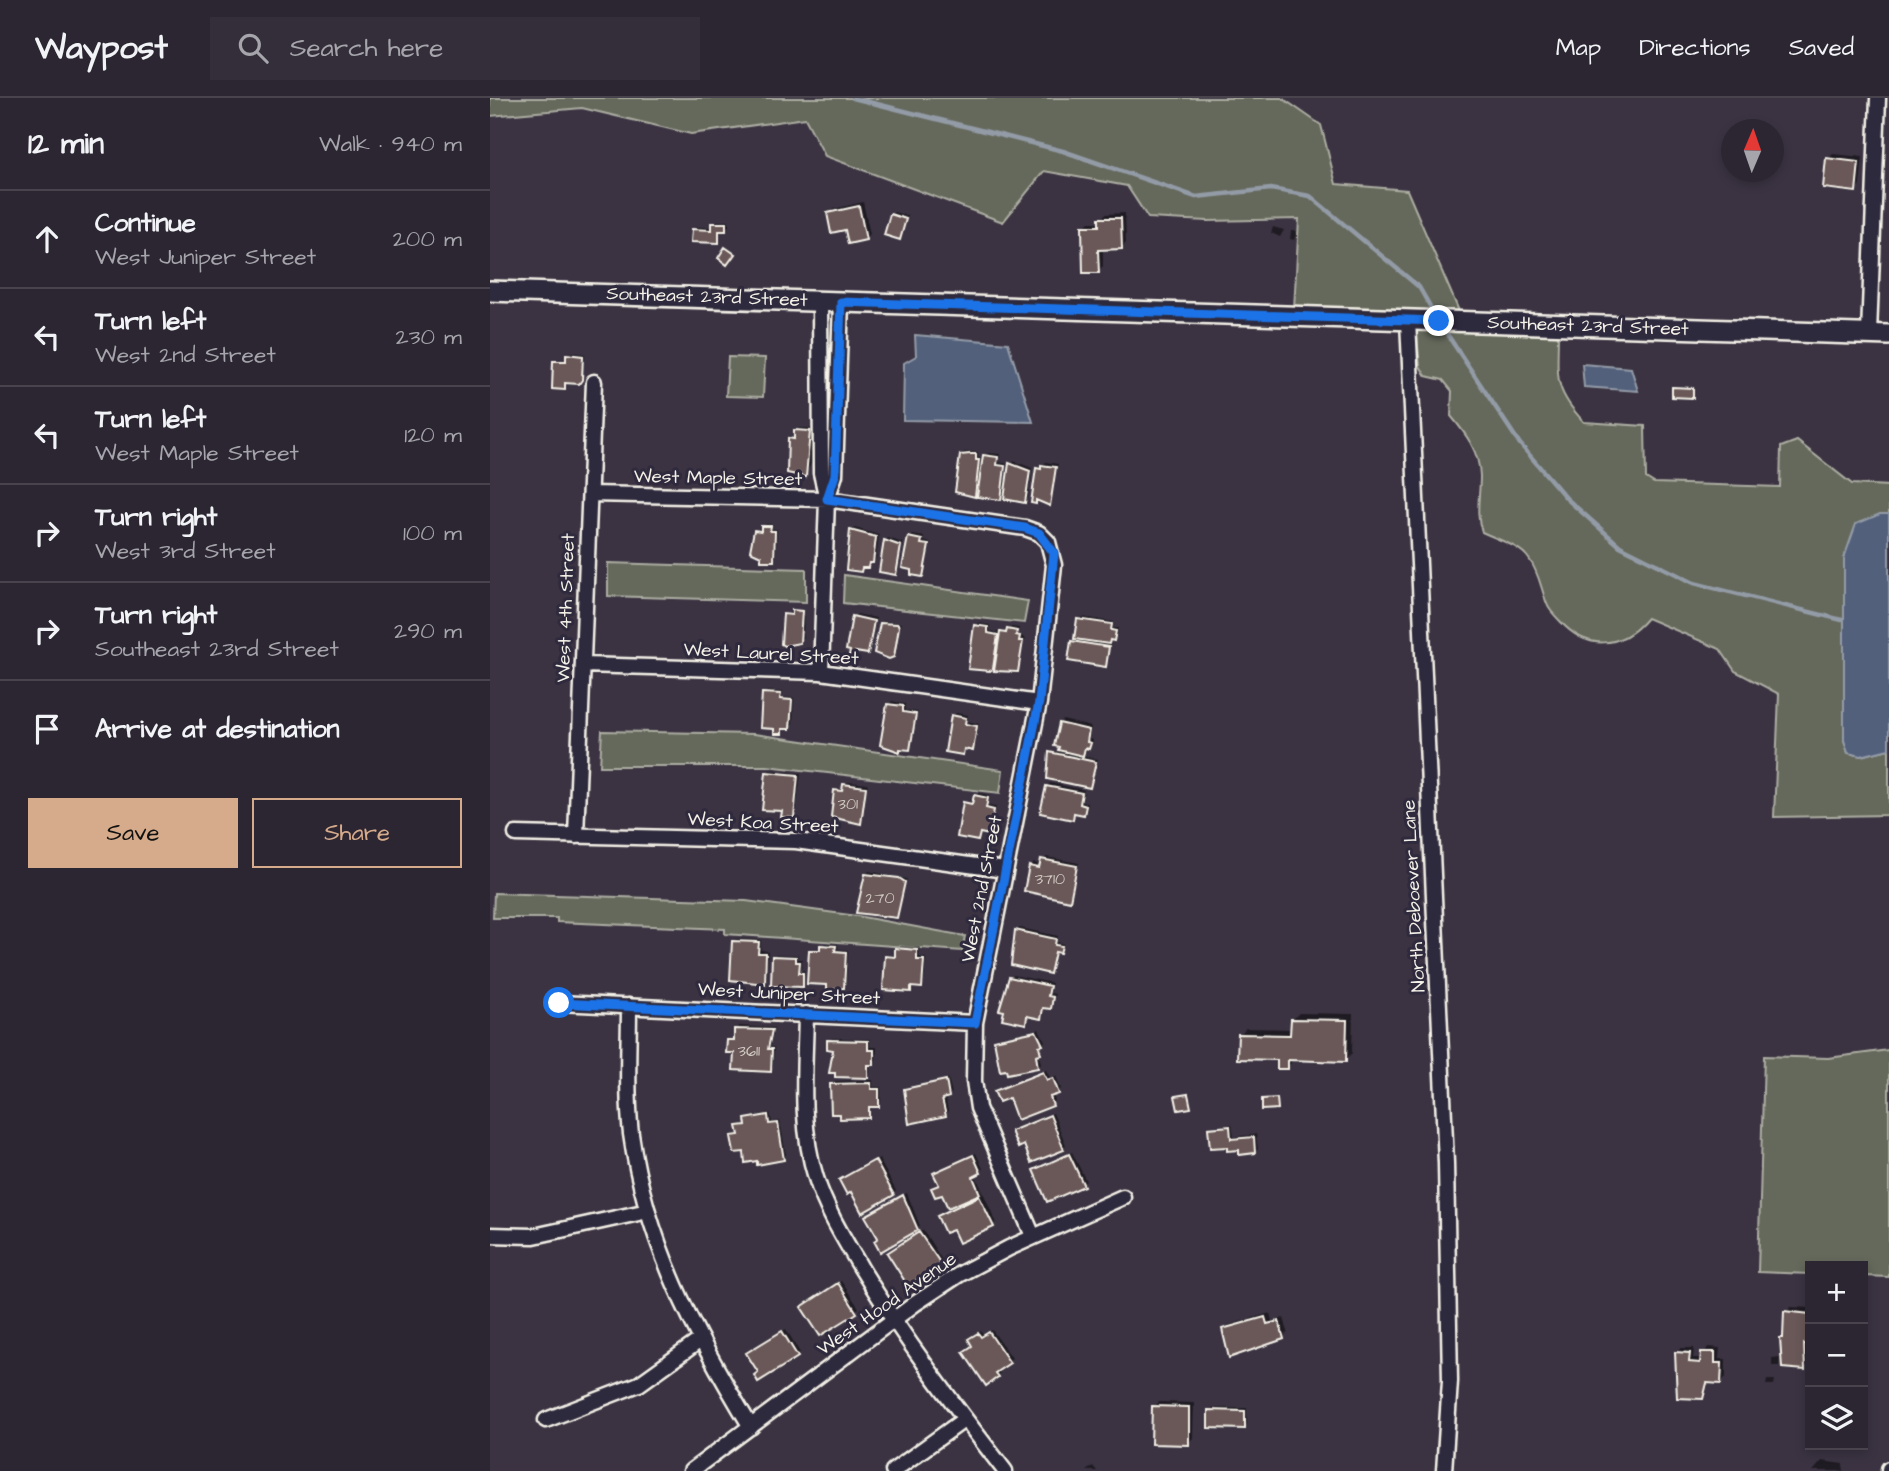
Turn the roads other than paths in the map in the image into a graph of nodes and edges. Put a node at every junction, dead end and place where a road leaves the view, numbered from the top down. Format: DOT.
graph roads {
  1 [pos="1878,98"];
  2 [pos="490,291"];
  3 [pos="820,301"];
  4 [pos="841,302"];
  5 [pos="1408,320"];
  6 [pos="1869,334"];
  7 [pos="1889,335"];
  8 [pos="594,382"];
  9 [pos="590,494"];
  10 [pos="827,499"];
  11 [pos="1048,542"];
  12 [pos="583,665"];
  13 [pos="821,672"];
  14 [pos="1039,702"];
  15 [pos="516,834"];
  16 [pos="576,836"];
  17 [pos="1005,870"];
  18 [pos="559,1003"];
  19 [pos="629,1006"];
  20 [pos="806,1014"];
  21 [pos="975,1023"];
  22 [pos="1123,1197"];
  23 [pos="648,1211"];
  24 [pos="490,1235"];
  25 [pos="1033,1237"];
  26 [pos="892,1320"];
  27 [pos="699,1341"];
  28 [pos="965,1419"];
  29 [pos="546,1420"];
  30 [pos="751,1427"];
  31 [pos="691,1471"];
  32 [pos="893,1471"];
  33 [pos="1005,1471"];
  34 [pos="1444,1471"];
  1 -- 6 [label="street"];
  2 -- 3 [label="street, Southeast 23rd Street"];
  3 -- 4 [label="street, Southeast 23rd Street"];
  3 -- 10 [label="street"];
  4 -- 5 [label="street, Southeast 23rd Street"];
  4 -- 10 [label="street"];
  5 -- 6 [label="street, Southeast 23rd Street"];
  5 -- 34 [label="street, North Deboever Lane"];
  6 -- 7 [label="street, Southeast 23rd Street"];
  8 -- 9 [label="street, West 4th Street"];
  9 -- 10 [label="street, West Maple Street"];
  9 -- 12 [label="street, West 4th Street"];
  10 -- 11 [label="street, West Maple Street"];
  10 -- 13 [label="street"];
  11 -- 14 [label="street, West 2nd Street"];
  12 -- 13 [label="street, West Laurel Street"];
  12 -- 16 [label="street, West 4th Street"];
  13 -- 14 [label="street, West Laurel Street"];
  14 -- 17 [label="street, West 2nd Street"];
  15 -- 16 [label="street, West Koa Street"];
  16 -- 17 [label="street, West Koa Street"];
  17 -- 21 [label="street, West 2nd Street"];
  18 -- 19 [label="street, West Juniper Street"];
  19 -- 20 [label="street, West Juniper Street"];
  19 -- 23 [label="street"];
  20 -- 21 [label="street, West Juniper Street"];
  20 -- 26 [label="street"];
  21 -- 25 [label="street, West 2nd Street"];
  22 -- 25 [label="street, West Hood Avenue"];
  23 -- 24 [label="street"];
  23 -- 27 [label="street"];
  25 -- 26 [label="street, West Hood Avenue"];
  26 -- 28 [label="street"];
  26 -- 30 [label="street, West Hood Avenue"];
  27 -- 29 [label="street"];
  27 -- 30 [label="street"];
  28 -- 32 [label="street"];
  28 -- 33 [label="street"];
  30 -- 31 [label="street, West Hood Avenue"];
}
